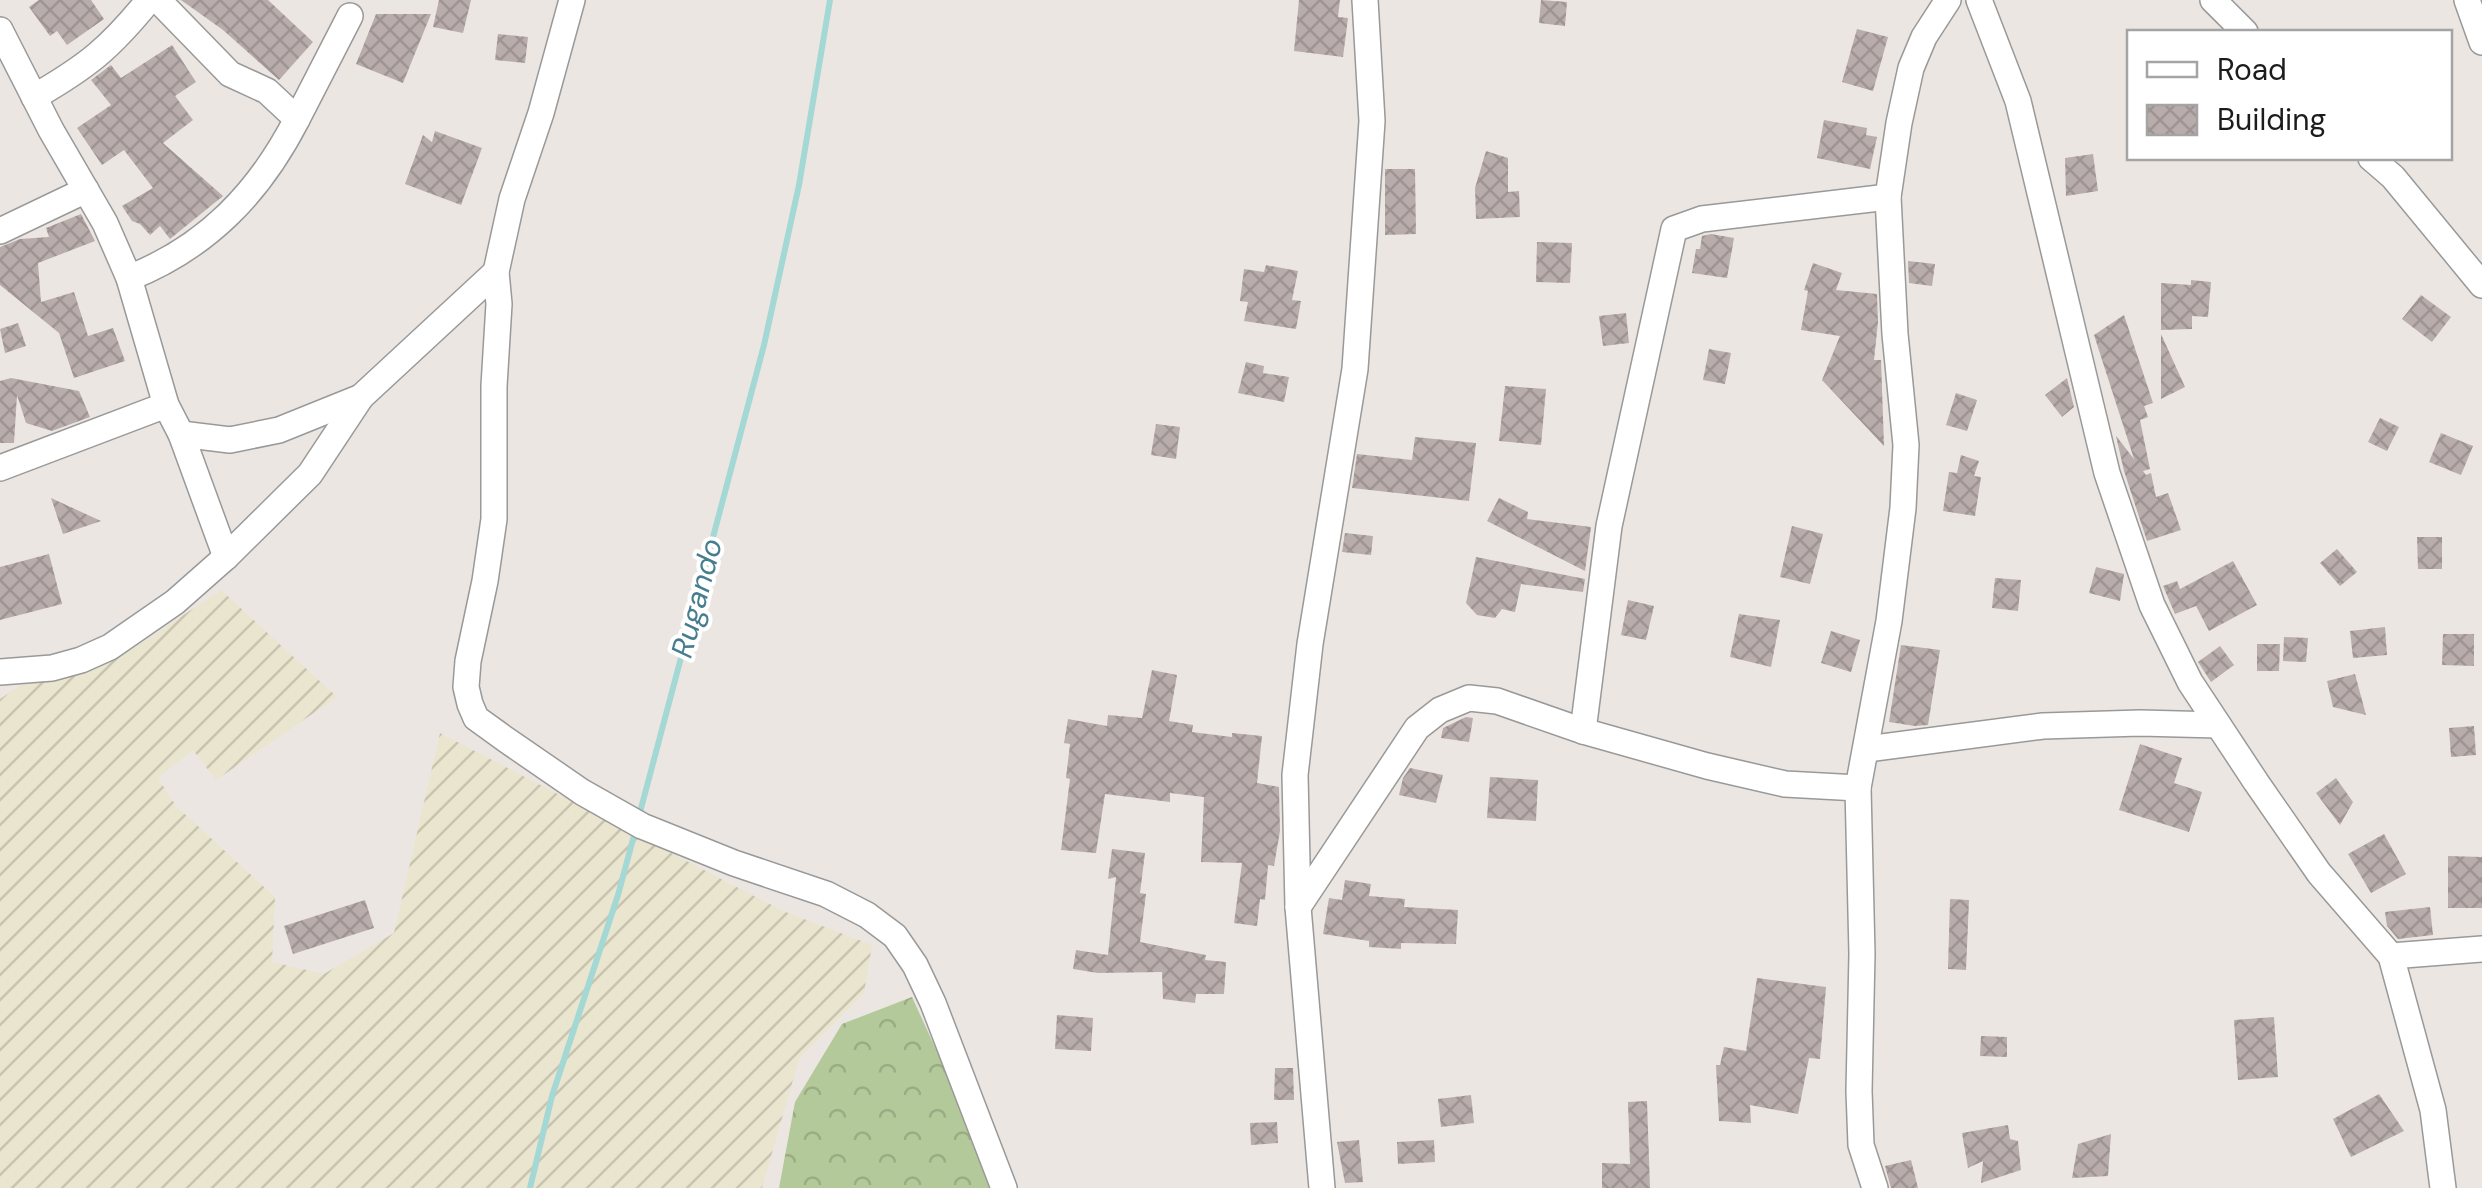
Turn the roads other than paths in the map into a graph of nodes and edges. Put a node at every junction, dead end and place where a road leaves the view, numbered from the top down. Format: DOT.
graph roads {
  1 [pos="150,0"];
  2 [pos="158,0"];
  3 [pos="572,0"];
  4 [pos="1366,0"];
  5 [pos="1948,0"];
  6 [pos="1979,0"];
  7 [pos="2213,0"];
  8 [pos="2467,0"];
  9 [pos="350,16"];
  10 [pos="0,30"];
  11 [pos="2243,30"];
  12 [pos="2482,42"];
  13 [pos="34,97"];
  14 [pos="297,119"];
  15 [pos="2374,160"];
  16 [pos="86,190"];
  17 [pos="1888,198"];
  18 [pos="0,230"];
  19 [pos="496,272"];
  20 [pos="129,278"];
  21 [pos="2482,285"];
  22 [pos="361,397"];
  23 [pos="166,405"];
  24 [pos="181,434"];
  25 [pos="0,468"];
  26 [pos="226,557"];
  27 [pos="0,672"];
  28 [pos="2218,724"];
  29 [pos="1583,732"];
  30 [pos="1867,749"];
  31 [pos="1858,788"];
  32 [pos="1298,906"];
  33 [pos="2482,949"];
  34 [pos="2391,956"];
  35 [pos="1004,1188"];
  36 [pos="1322,1188"];
  37 [pos="1875,1188"];
  38 [pos="2443,1188"];
  1 -- 13 [label="street"];
  2 -- 14 [label="street"];
  3 -- 19 [label="street"];
  4 -- 32 [label="street"];
  5 -- 17 [label="street"];
  6 -- 28 [label="street"];
  7 -- 11 [label="street"];
  8 -- 12 [label="street"];
  9 -- 14 [label="street"];
  10 -- 13 [label="street"];
  13 -- 16 [label="street"];
  14 -- 20 [label="street"];
  15 -- 21 [label="street"];
  16 -- 18 [label="street"];
  16 -- 20 [label="street"];
  17 -- 29 [label="street"];
  17 -- 30 [label="street"];
  19 -- 22 [label="street"];
  19 -- 35 [label="street"];
  20 -- 23 [label="street"];
  22 -- 24 [label="street"];
  22 -- 26 [label="street"];
  23 -- 24 [label="street"];
  23 -- 25 [label="street"];
  24 -- 26 [label="street"];
  26 -- 27 [label="street"];
  28 -- 30 [label="street"];
  28 -- 34 [label="street"];
  29 -- 31 [label="street"];
  29 -- 32 [label="street"];
  30 -- 31 [label="street"];
  31 -- 37 [label="street"];
  32 -- 36 [label="street"];
  33 -- 34 [label="street"];
  34 -- 38 [label="street"];
}
